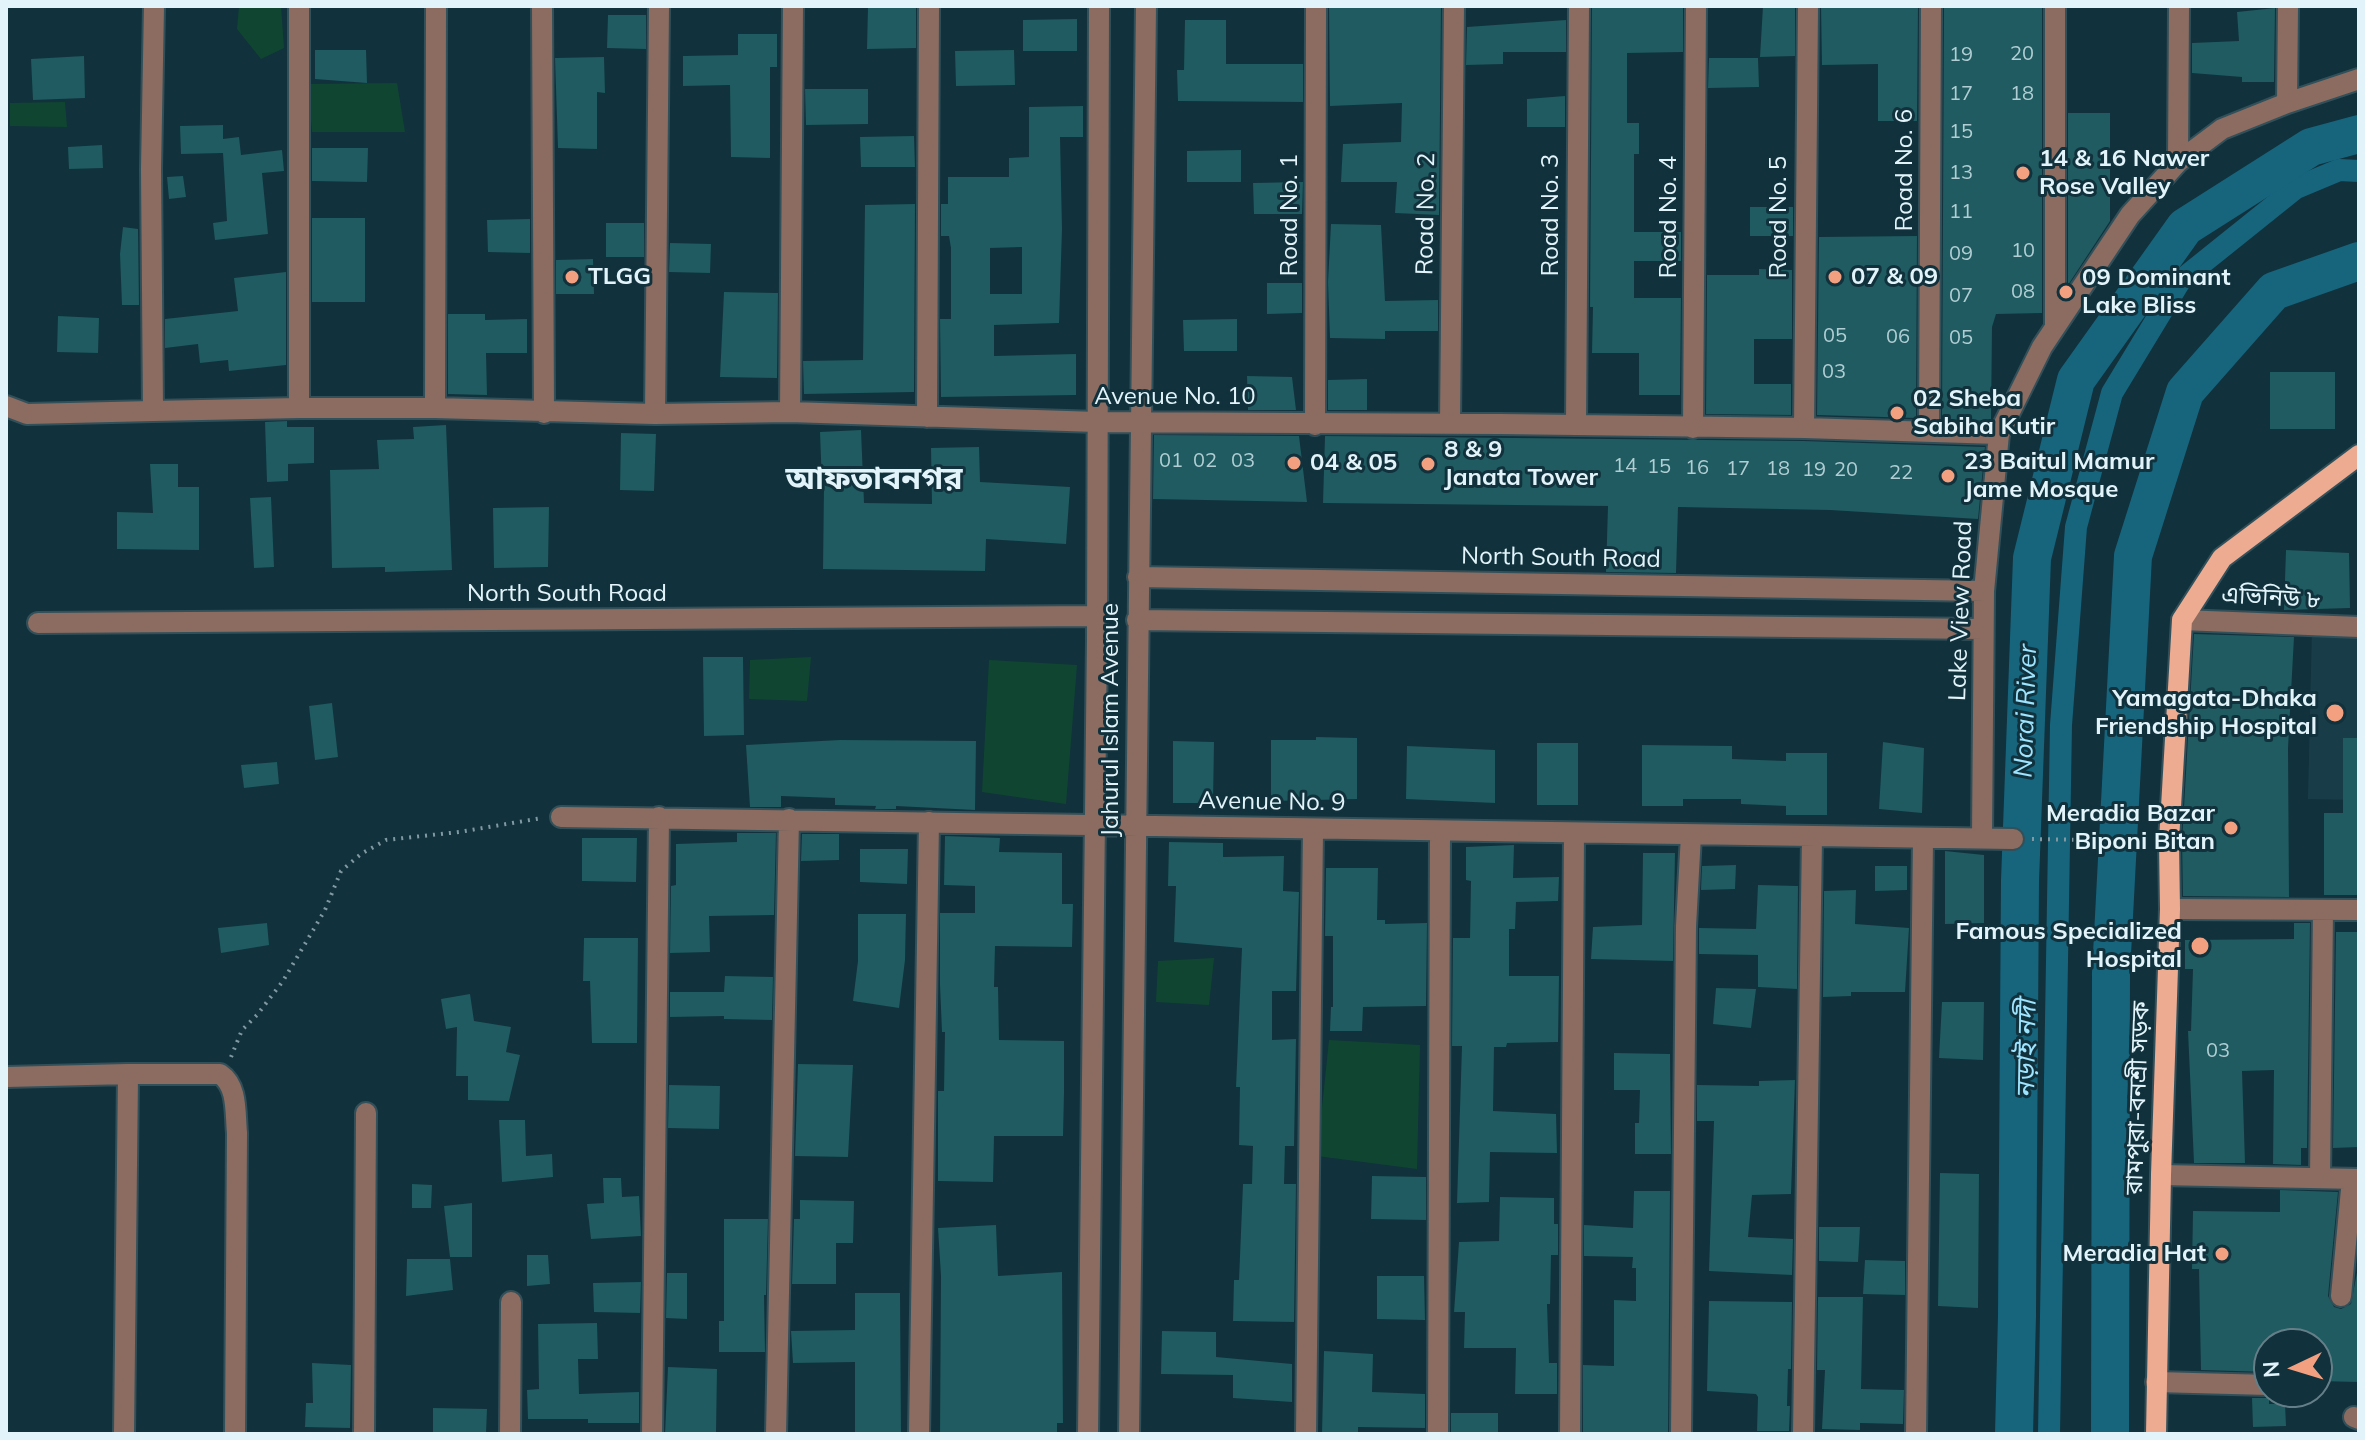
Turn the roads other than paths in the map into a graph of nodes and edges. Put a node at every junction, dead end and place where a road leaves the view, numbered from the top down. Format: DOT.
graph roads {
  1 [pos="154,6"];
  2 [pos="299,6"];
  3 [pos="436,6"];
  4 [pos="542,6"];
  5 [pos="659,6"];
  6 [pos="793,6"];
  7 [pos="929,6"];
  8 [pos="1099,6"];
  9 [pos="1146,6"];
  10 [pos="1316,6"];
  11 [pos="1454,6"];
  12 [pos="1579,6"];
  13 [pos="1696,6"];
  14 [pos="1808,6"];
  15 [pos="1931,6"];
  16 [pos="2055,6"];
  17 [pos="2179,6"];
  18 [pos="2288,6"];
  19 [pos="2359,79"];
  20 [pos="2287,103"];
  21 [pos="2178,162"];
  22 [pos="2055,325"];
  23 [pos="6,406"];
  24 [pos="299,408"];
  25 [pos="435,408"];
  26 [pos="153,411"];
  27 [pos="790,412"];
  28 [pos="544,413"];
  29 [pos="655,414"];
  30 [pos="927,417"];
  31 [pos="1097,422"];
  32 [pos="1141,422"];
  33 [pos="1450,423"];
  34 [pos="1315,425"];
  35 [pos="1576,425"];
  36 [pos="1693,428"];
  37 [pos="1804,428"];
  38 [pos="1922,432"];
  39 [pos="1999,434"];
  40 [pos="2359,455"];
  41 [pos="1138,577"];
  42 [pos="1984,591"];
  43 [pos="1097,616"];
  44 [pos="1137,620"];
  45 [pos="2182,620"];
  46 [pos="38,623"];
  47 [pos="2359,627"];
  48 [pos="1983,629"];
  49 [pos="561,817"];
  50 [pos="659,817"];
  51 [pos="789,819"];
  52 [pos="929,822"];
  53 [pos="1095,825"];
  54 [pos="1137,825"];
  55 [pos="1313,829"];
  56 [pos="1440,831"];
  57 [pos="1574,833"];
  58 [pos="1691,835"];
  59 [pos="1812,837"];
  60 [pos="1982,838"];
  61 [pos="1923,839"];
  62 [pos="2013,839"];
  63 [pos="2170,909"];
  64 [pos="2323,910"];
  65 [pos="2359,910"];
  66 [pos="128,1074"];
  67 [pos="6,1077"];
  68 [pos="366,1113"];
  69 [pos="2161,1175"];
  70 [pos="2320,1178"];
  71 [pos="2355,1179"];
  72 [pos="2341,1296"];
  73 [pos="511,1302"];
  74 [pos="2156,1382"];
  75 [pos="2253,1385"];
  76 [pos="124,1434"];
  77 [pos="235,1434"];
  78 [pos="364,1434"];
  79 [pos="510,1434"];
  80 [pos="652,1434"];
  81 [pos="776,1434"];
  82 [pos="919,1434"];
  83 [pos="1088,1434"];
  84 [pos="1129,1434"];
  85 [pos="1306,1434"];
  86 [pos="1438,1434"];
  87 [pos="1570,1434"];
  88 [pos="1681,1434"];
  89 [pos="1803,1434"];
  90 [pos="1916,1434"];
  91 [pos="2156,1434"];
  1 -- 26 [label="street"];
  2 -- 24 [label="street"];
  3 -- 25 [label="street"];
  4 -- 28 [label="street"];
  5 -- 29 [label="street"];
  6 -- 27 [label="street"];
  7 -- 30 [label="street"];
  8 -- 31 [label="street, Jahurul Islam Avenue"];
  9 -- 32 [label="street, Jahurul Islam Avenue"];
  10 -- 34 [label="street, Road No. 1"];
  11 -- 33 [label="street, Road No. 2"];
  12 -- 35 [label="street, Road No. 3"];
  13 -- 36 [label="street, Road No. 4"];
  14 -- 37 [label="street, Road No. 5"];
  15 -- 38 [label="street, Road No. 6"];
  16 -- 22 [label="street"];
  17 -- 21 [label="street"];
  18 -- 20 [label="street"];
  19 -- 20 [label="street, Lake View Road"];
  20 -- 21 [label="street, Lake View Road"];
  21 -- 22 [label="street, Lake View Road"];
  22 -- 39 [label="street, Lake View Road"];
  23 -- 26 [label="street, Avenue No. 10"];
  24 -- 25 [label="street, Avenue No. 10"];
  24 -- 26 [label="street, Avenue No. 10"];
  25 -- 28 [label="street, Avenue No. 10"];
  27 -- 29 [label="street, Avenue No. 10"];
  27 -- 30 [label="street, Avenue No. 10"];
  28 -- 29 [label="street, Avenue No. 10"];
  30 -- 31 [label="street, Avenue No. 10"];
  31 -- 32 [label="street, Avenue No. 10"];
  31 -- 43 [label="street, Jahurul Islam Avenue"];
  32 -- 34 [label="street, Avenue No. 10"];
  32 -- 41 [label="street, Jahurul Islam Avenue"];
  33 -- 34 [label="street, Avenue No. 10"];
  33 -- 35 [label="street, Avenue No. 10"];
  35 -- 36 [label="street, Avenue No. 10"];
  36 -- 37 [label="street, Avenue No. 10"];
  37 -- 38 [label="street, Avenue No. 10"];
  38 -- 39 [label="street, Avenue No. 10"];
  39 -- 42 [label="street, Lake View Road"];
  40 -- 45 [label="main road"];
  41 -- 42 [label="street, North South Road"];
  41 -- 44 [label="street, Jahurul Islam Avenue"];
  42 -- 48 [label="street, Lake View Road"];
  43 -- 46 [label="street, North South Road"];
  43 -- 53 [label="street, Jahurul Islam Avenue"];
  44 -- 48 [label="street"];
  44 -- 54 [label="street, Jahurul Islam Avenue"];
  45 -- 47 [label="street, এভিনিউ ৮"];
  45 -- 63 [label="main road, রামপুরা-বনশ্রী সড়ক"];
  48 -- 60 [label="street, Lake View Road"];
  49 -- 50 [label="street, Avenue No. 9"];
  50 -- 51 [label="street, Avenue No. 9"];
  50 -- 80 [label="street"];
  51 -- 52 [label="street, Avenue No. 9"];
  51 -- 81 [label="street"];
  52 -- 53 [label="street, Avenue No. 9"];
  52 -- 82 [label="street"];
  53 -- 54 [label="street, Avenue No. 9"];
  53 -- 83 [label="street, Jahurul Islam Avenue"];
  54 -- 55 [label="street, Avenue No. 9"];
  54 -- 84 [label="street, Jahurul Islam Avenue"];
  55 -- 56 [label="street, Avenue No. 9"];
  55 -- 85 [label="street"];
  56 -- 57 [label="street, Avenue No. 9"];
  56 -- 86 [label="street"];
  57 -- 58 [label="street, Avenue No. 9"];
  57 -- 87 [label="street"];
  58 -- 59 [label="street, Avenue No. 9"];
  58 -- 88 [label="street"];
  59 -- 61 [label="street, Avenue No. 9"];
  59 -- 89 [label="street"];
  60 -- 61 [label="street, Avenue No. 9"];
  60 -- 62 [label="street, Avenue No. 9"];
  61 -- 90 [label="street"];
  63 -- 64 [label="street"];
  63 -- 69 [label="main road, রামপুরা-বনশ্রী সড়ক"];
  64 -- 65 [label="street"];
  64 -- 70 [label="street"];
  66 -- 67 [label="street"];
  66 -- 76 [label="street"];
  66 -- 77 [label="street"];
  68 -- 78 [label="street"];
  69 -- 70 [label="street"];
  69 -- 74 [label="main road, রামপুরা-বনশ্রী সড়ক"];
  70 -- 71 [label="street"];
  71 -- 72 [label="street"];
  73 -- 79 [label="street"];
  74 -- 75 [label="street"];
  74 -- 91 [label="main road, রামপুরা-বনশ্রী সড়ক"];
}
